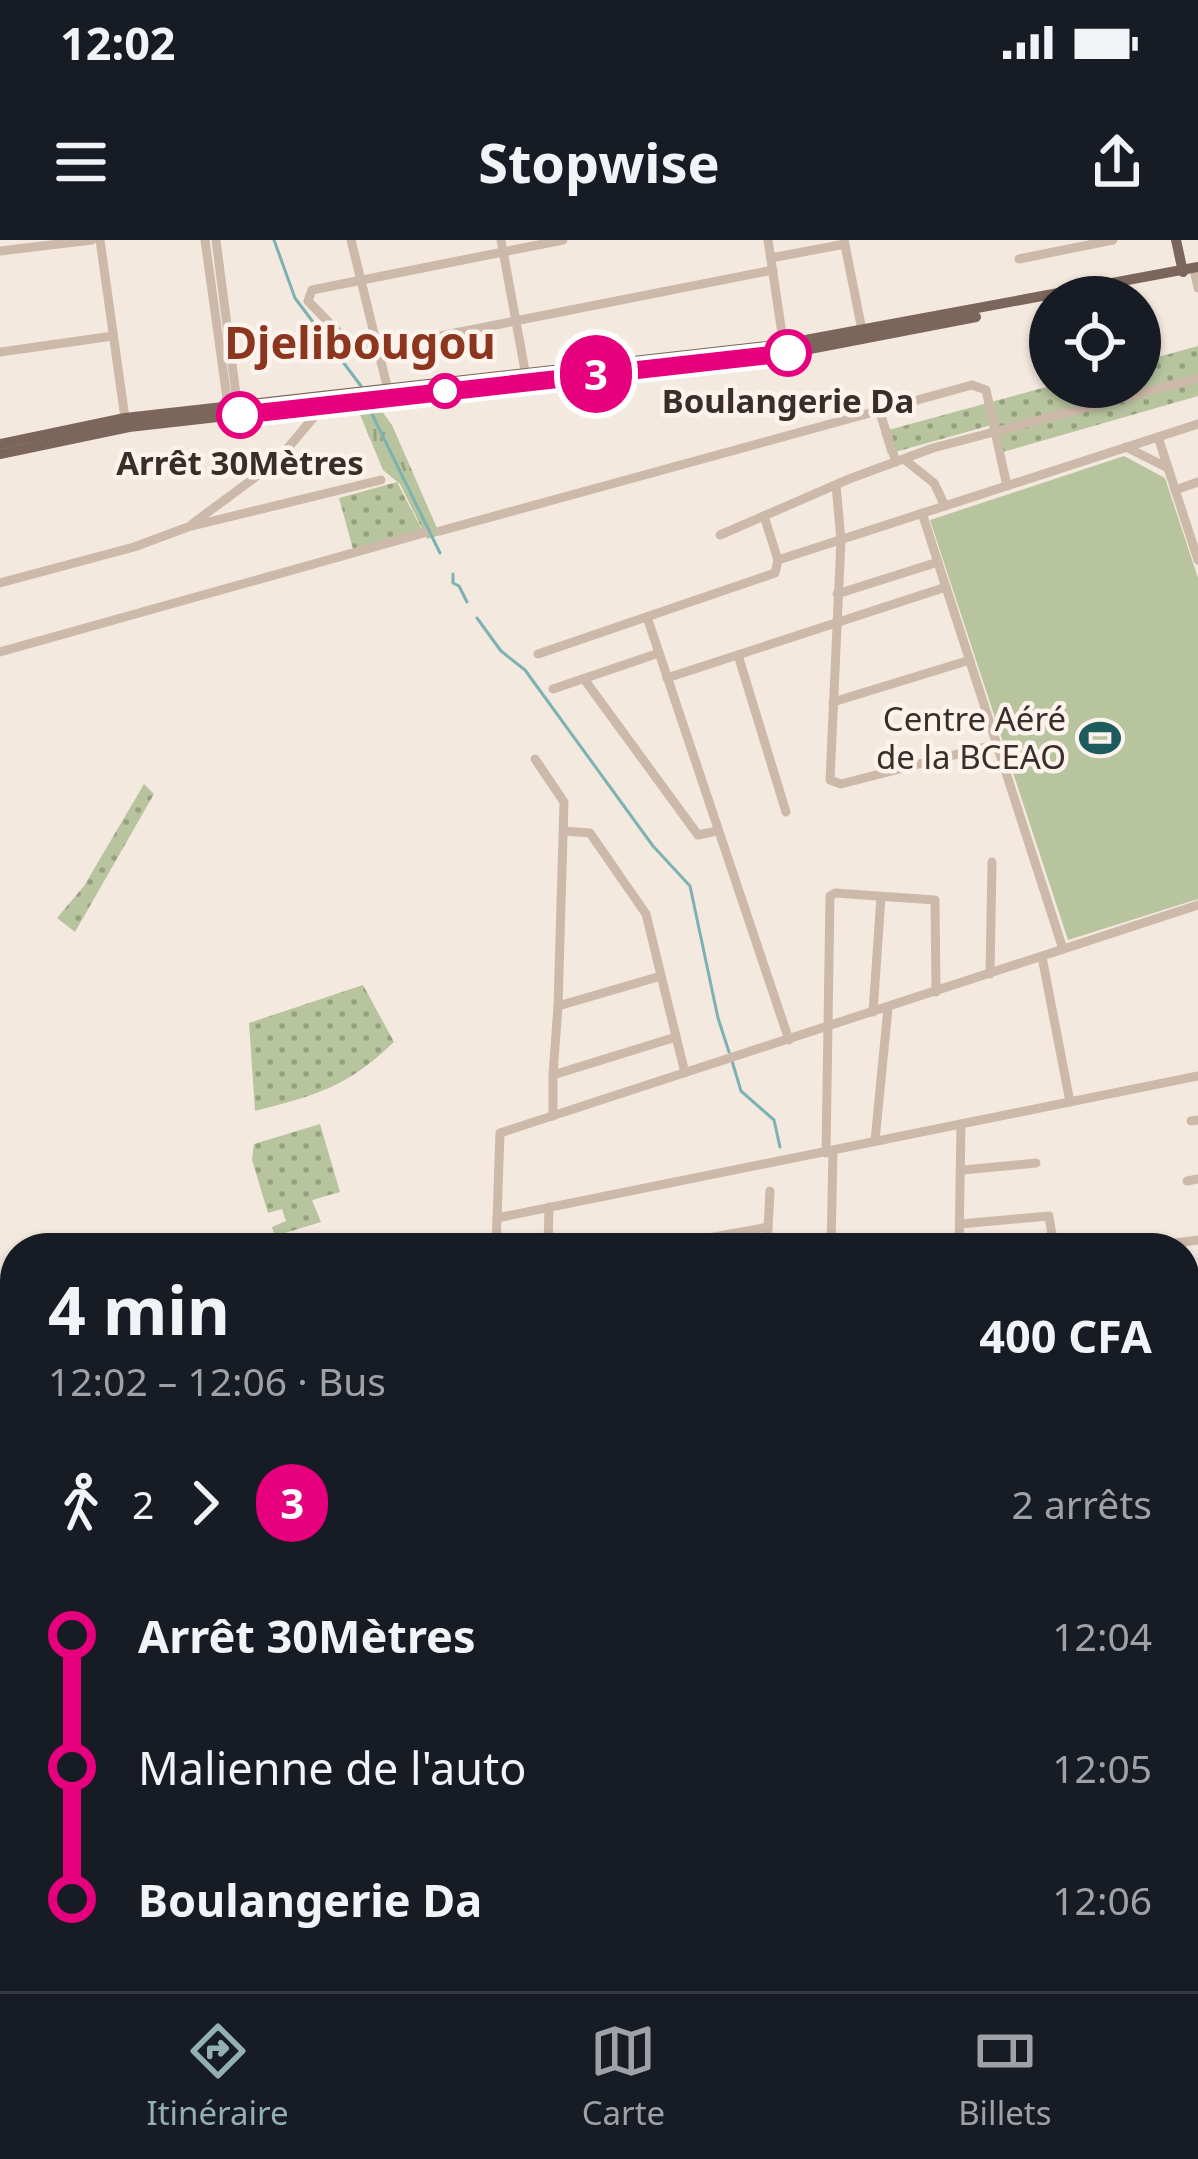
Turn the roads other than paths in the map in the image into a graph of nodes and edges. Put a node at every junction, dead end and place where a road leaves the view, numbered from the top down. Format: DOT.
graph roads {
  1 [pos="96,240"];
  2 [pos="205,240"];
  3 [pos="216,240"];
  4 [pos="351,240"];
  5 [pos="563,240"];
  6 [pos="768,240"];
  7 [pos="1113,240"];
  8 [pos="1180,240"];
  9 [pos="845,241"];
  10 [pos="502,246"];
  11 [pos="0,251"];
  12 [pos="1019,259"];
  13 [pos="772,264"];
  14 [pos="1191,272"];
  15 [pos="1161,279"];
  16 [pos="360,281"];
  17 [pos="1198,288"];
  18 [pos="1029,306"];
  19 [pos="516,319"];
  20 [pos="862,331"];
  21 [pos="113,336"];
  22 [pos="380,348"];
  23 [pos="785,349"];
  24 [pos="0,352"];
  25 [pos="526,378"];
  26 [pos="1198,378"];
  27 [pos="388,391"];
  28 [pos="374,396"];
  29 [pos="356,398"];
  30 [pos="324,405"];
  31 [pos="879,410"];
  32 [pos="233,411"];
  33 [pos="124,418"];
  34 [pos="1198,424"];
  35 [pos="994,431"];
  36 [pos="1157,437"];
  37 [pos="0,444"];
  38 [pos="1126,448"];
  39 [pos="0,454"];
  40 [pos="900,461"];
  41 [pos="1168,468"];
  42 [pos="381,480"];
  43 [pos="1198,482"];
  44 [pos="836,484"];
  45 [pos="1006,486"];
  46 [pos="1175,490"];
  47 [pos="945,506"];
  48 [pos="922,514"];
  49 [pos="764,516"];
  50 [pos="188,527"];
  51 [pos="440,531"];
  52 [pos="424,533"];
  53 [pos="720,536"];
  54 [pos="1194,538"];
  55 [pos="842,540"];
  56 [pos="778,560"];
  57 [pos="1198,560"];
  58 [pos="938,562"];
  59 [pos="0,583"];
  60 [pos="946,587"];
  61 [pos="837,594"];
  62 [pos="647,617"];
  63 [pos="836,623"];
  64 [pos="0,652"];
  65 [pos="659,653"];
  66 [pos="538,654"];
  67 [pos="738,655"];
  68 [pos="970,660"];
  69 [pos="667,678"];
  70 [pos="584,679"];
  71 [pos="553,689"];
  72 [pos="832,702"];
  73 [pos="997,744"];
  74 [pos="535,759"];
  75 [pos="786,812"];
  76 [pos="564,831"];
  77 [pos="717,831"];
  78 [pos="992,862"];
  79 [pos="881,897"];
  80 [pos="1198,905"];
  81 [pos="1063,950"];
  82 [pos="1042,957"];
  83 [pos="990,974"];
  84 [pos="661,976"];
  85 [pos="935,992"];
  86 [pos="558,1006"];
  87 [pos="888,1009"];
  88 [pos="873,1012"];
  89 [pos="825,1028"];
  90 [pos="676,1037"];
  91 [pos="789,1040"];
  92 [pos="685,1073"];
  93 [pos="553,1075"];
  94 [pos="1198,1076"];
  95 [pos="1070,1102"];
  96 [pos="553,1116"];
  97 [pos="961,1124"];
  98 [pos="875,1141"];
  99 [pos="830,1152"];
  100 [pos="1036,1163"];
  101 [pos="963,1170"];
  102 [pos="770,1191"];
  103 [pos="549,1207"];
  104 [pos="497,1218"];
  105 [pos="960,1224"];
  106 [pos="768,1227"];
  107 [pos="496,1233"];
  108 [pos="548,1233"];
  109 [pos="746,1233"];
  110 [pos="768,1233"];
  111 [pos="831,1233"];
  112 [pos="960,1233"];
  113 [pos="1052,1233"];
  1 -- 11 [label="street"];
  1 -- 21 [label="street"];
  2 -- 32 [label="street"];
  3 -- 32 [label="street"];
  4 -- 16 [label="street"];
  5 -- 10 [label="street"];
  6 -- 13 [label="street"];
  7 -- 12 [label="street"];
  8 -- 14 [label="main road"];
  9 -- 13 [label="street"];
  9 -- 20 [label="street"];
  10 -- 16 [label="street"];
  10 -- 19 [label="street"];
  13 -- 19 [label="street"];
  13 -- 23 [label="street"];
  14 -- 15 [label="main road"];
  14 -- 17 [label="street"];
  14 -- 20 [label="main road"];
  16 -- 22 [label="street"];
  16 -- 22 [label="street"];
  18 -- 23 [label="main road"];
  19 -- 22 [label="street"];
  19 -- 25 [label="street"];
  20 -- 23 [label="main road"];
  21 -- 24 [label="street"];
  21 -- 33 [label="street"];
  22 -- 27 [label="street"];
  23 -- 25 [label="main road"];
  25 -- 27 [label="main road"];
  25 -- 28 [label="main road"];
  26 -- 35 [label="street"];
  27 -- 28 [label="main road"];
  28 -- 29 [label="main road"];
  29 -- 30 [label="main road"];
  29 -- 32 [label="main road"];
  30 -- 32 [label="main road"];
  30 -- 50 [label="street"];
  31 -- 35 [label="street"];
  31 -- 40 [label="street"];
  31 -- 51 [label="street"];
  32 -- 33 [label="main road"];
  32 -- 39 [label="main road"];
  33 -- 37 [label="main road"];
  34 -- 36 [label="street"];
  35 -- 40 [label="street"];
  35 -- 45 [label="street"];
  36 -- 38 [label="street"];
  36 -- 41 [label="street"];
  38 -- 41 [label="street"];
  38 -- 45 [label="street"];
  40 -- 44 [label="street"];
  40 -- 47 [label="street"];
  41 -- 46 [label="street"];
  42 -- 50 [label="street"];
  43 -- 46 [label="street"];
  44 -- 49 [label="street"];
  44 -- 55 [label="street"];
  45 -- 47 [label="street"];
  46 -- 54 [label="street"];
  47 -- 48 [label="street"];
  48 -- 55 [label="street"];
  48 -- 58 [label="street"];
  49 -- 53 [label="street"];
  49 -- 56 [label="street"];
  50 -- 59 [label="street"];
  52 -- 64 [label="street"];
  54 -- 57 [label="street"];
  55 -- 56 [label="street"];
  55 -- 61 [label="street"];
  56 -- 62 [label="street"];
  58 -- 60 [label="street"];
  58 -- 61 [label="street"];
  60 -- 63 [label="street"];
  60 -- 68 [label="street"];
  61 -- 63 [label="street"];
  62 -- 65 [label="street"];
  62 -- 66 [label="street"];
  63 -- 67 [label="street"];
  63 -- 72 [label="street"];
  65 -- 69 [label="street"];
  65 -- 70 [label="street"];
  67 -- 69 [label="street"];
  67 -- 75 [label="street"];
  68 -- 72 [label="street"];
  68 -- 73 [label="street"];
  69 -- 77 [label="street"];
  70 -- 71 [label="street"];
  70 -- 77 [label="street"];
  72 -- 73 [label="street"];
  73 -- 81 [label="street"];
  74 -- 76 [label="street"];
  76 -- 84 [label="street"];
  76 -- 86 [label="street"];
  77 -- 91 [label="street"];
  78 -- 83 [label="street"];
  79 -- 85 [label="street"];
  79 -- 88 [label="street"];
  79 -- 89 [label="street"];
  80 -- 81 [label="street"];
  81 -- 82 [label="street"];
  82 -- 83 [label="street"];
  82 -- 95 [label="street"];
  83 -- 85 [label="street"];
  84 -- 86 [label="street"];
  84 -- 90 [label="street"];
  85 -- 87 [label="street"];
  86 -- 93 [label="street"];
  87 -- 88 [label="street"];
  87 -- 98 [label="street"];
  88 -- 89 [label="street"];
  89 -- 91 [label="street"];
  89 -- 99 [label="street"];
  90 -- 92 [label="street"];
  90 -- 93 [label="street"];
  91 -- 92 [label="street"];
  92 -- 96 [label="street"];
  93 -- 96 [label="street"];
  94 -- 95 [label="street"];
  95 -- 97 [label="street"];
  96 -- 104 [label="street"];
  97 -- 98 [label="street"];
  97 -- 101 [label="street"];
  98 -- 99 [label="street"];
  99 -- 103 [label="street"];
  99 -- 111 [label="street"];
  100 -- 101 [label="street"];
  101 -- 105 [label="street"];
  102 -- 106 [label="street"];
  103 -- 104 [label="street"];
  103 -- 108 [label="street"];
  104 -- 107 [label="street"];
  105 -- 112 [label="street"];
  105 -- 113 [label="street"];
  106 -- 109 [label="street"];
  106 -- 110 [label="street"];
}
